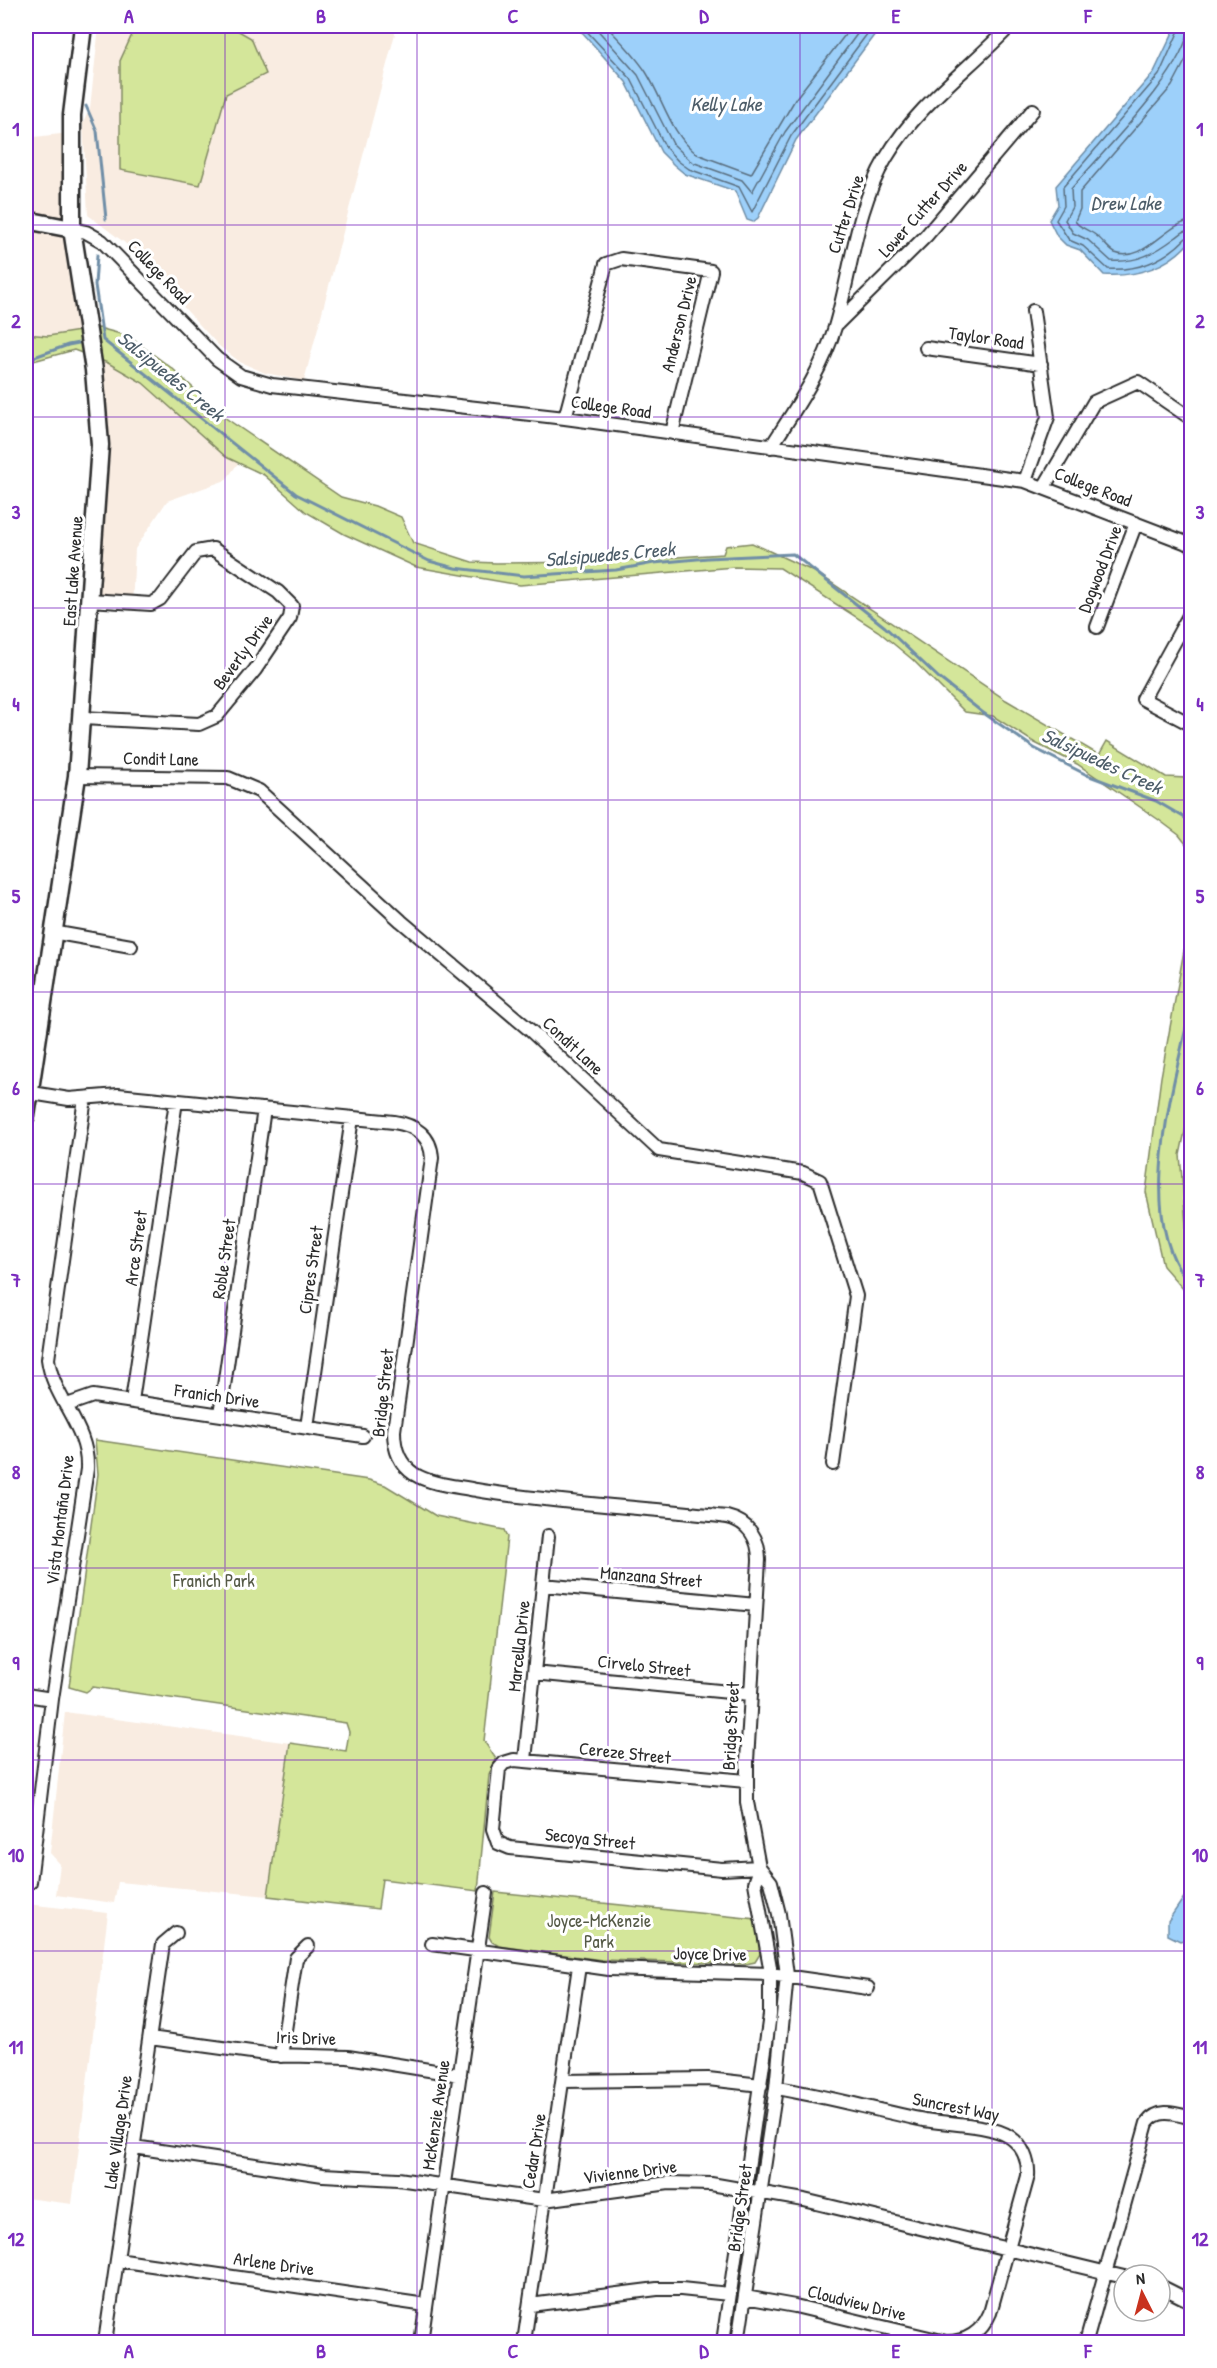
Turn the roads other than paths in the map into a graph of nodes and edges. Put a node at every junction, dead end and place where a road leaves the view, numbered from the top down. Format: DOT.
graph roads {
  1 [pos="83,26"];
  2 [pos="1010,26"];
  3 [pos="1033,110"];
  4 [pos="26,220"];
  5 [pos="72,229"];
  6 [pos="1033,312"];
  7 [pos="835,326"];
  8 [pos="926,348"];
  9 [pos="1041,364"];
  10 [pos="566,418"];
  11 [pos="1191,419"];
  12 [pos="672,433"];
  13 [pos="771,447"];
  14 [pos="1025,481"];
  15 [pos="1044,488"];
  16 [pos="1136,523"];
  17 [pos="1191,545"];
  18 [pos="90,600"];
  19 [pos="1191,610"];
  20 [pos="1097,627"];
  21 [pos="82,718"];
  22 [pos="1191,725"];
  23 [pos="77,776"];
  24 [pos="52,932"];
  25 [pos="131,946"];
  26 [pos="27,1092"];
  27 [pos="85,1098"];
  28 [pos="176,1101"];
  29 [pos="264,1109"];
  30 [pos="26,1116"];
  31 [pos="352,1118"];
  32 [pos="132,1401"];
  33 [pos="67,1405"];
  34 [pos="219,1414"];
  35 [pos="307,1427"];
  36 [pos="363,1436"];
  37 [pos="833,1464"];
  38 [pos="548,1536"];
  39 [pos="543,1585"];
  40 [pos="756,1605"];
  41 [pos="534,1673"];
  42 [pos="750,1694"];
  43 [pos="26,1695"];
  44 [pos="52,1699"];
  45 [pos="525,1760"];
  46 [pos="501,1766"];
  47 [pos="746,1782"];
  48 [pos="759,1868"];
  49 [pos="30,1882"];
  50 [pos="486,1893"];
  51 [pos="176,1933"];
  52 [pos="432,1944"];
  53 [pos="309,1946"];
  54 [pos="479,1951"];
  55 [pos="579,1966"];
  56 [pos="770,1974"];
  57 [pos="787,1975"];
  58 [pos="868,1988"];
  59 [pos="150,2038"];
  60 [pos="281,2056"];
  61 [pos="460,2074"];
  62 [pos="562,2081"];
  63 [pos="761,2085"];
  64 [pos="776,2088"];
  65 [pos="1191,2118"];
  66 [pos="134,2147"];
  67 [pos="444,2186"];
  68 [pos="745,2189"];
  69 [pos="760,2192"];
  70 [pos="544,2200"];
  71 [pos="1008,2249"];
  72 [pos="117,2260"];
  73 [pos="1106,2271"];
  74 [pos="1112,2273"];
  75 [pos="1172,2292"];
  76 [pos="729,2294"];
  77 [pos="745,2297"];
  78 [pos="1191,2302"];
  79 [pos="426,2305"];
  80 [pos="530,2305"];
  81 [pos="105,2343"];
  82 [pos="421,2343"];
  83 [pos="524,2343"];
  84 [pos="723,2343"];
  85 [pos="738,2343"];
  86 [pos="1086,2343"];
  1 -- 5 [label="main road, East Lake Avenue"];
  2 -- 7 [label="street, Cutter Drive"];
  3 -- 7 [label="street, Lower Cutter Drive"];
  4 -- 5 [label="main road"];
  5 -- 10 [label="street, College Road"];
  5 -- 18 [label="main road, East Lake Avenue"];
  6 -- 9 [label="street"];
  7 -- 13 [label="street, Cutter Drive"];
  8 -- 9 [label="street, Taylor Road"];
  9 -- 14 [label="street"];
  10 -- 12 [label="street, College Road"];
  10 -- 12 [label="street, Anderson Drive"];
  11 -- 15 [label="street"];
  12 -- 13 [label="street, College Road"];
  13 -- 14 [label="street, College Road"];
  14 -- 15 [label="street, College Road"];
  15 -- 16 [label="street, College Road"];
  16 -- 17 [label="street, College Road"];
  16 -- 20 [label="street, Dogwood Drive"];
  18 -- 21 [label="main road, East Lake Avenue"];
  18 -- 21 [label="street, Beverly Drive"];
  19 -- 22 [label="street"];
  21 -- 23 [label="main road, East Lake Avenue"];
  23 -- 24 [label="main road, East Lake Avenue"];
  23 -- 37 [label="street, Condit Lane"];
  24 -- 25 [label="street"];
  24 -- 26 [label="main road, East Lake Avenue"];
  26 -- 27 [label="street, Bridge Street"];
  26 -- 30 [label="main road, East Lake Avenue"];
  27 -- 28 [label="street, Bridge Street"];
  27 -- 33 [label="street, Vista Montaña Drive"];
  28 -- 29 [label="street, Bridge Street"];
  28 -- 32 [label="street, Arce Street"];
  29 -- 31 [label="street, Bridge Street"];
  29 -- 34 [label="street, Roble Street"];
  31 -- 35 [label="street, Cipres Street"];
  31 -- 40 [label="street, Bridge Street"];
  32 -- 33 [label="street, Franich Drive"];
  32 -- 34 [label="street, Franich Drive"];
  33 -- 44 [label="street, Vista Montaña Drive"];
  34 -- 35 [label="street, Franich Drive"];
  35 -- 36 [label="street, Franich Drive"];
  38 -- 39 [label="street, Marcella Drive"];
  39 -- 40 [label="street, Manzana Street"];
  39 -- 41 [label="street, Marcella Drive"];
  40 -- 42 [label="street, Bridge Street"];
  41 -- 42 [label="street, Cirvelo Street"];
  41 -- 45 [label="street, Marcella Drive"];
  42 -- 47 [label="street, Bridge Street"];
  43 -- 44 [label="street"];
  44 -- 49 [label="street, Vista Montaña Drive"];
  45 -- 46 [label="street, Cereze Street"];
  45 -- 47 [label="street, Cereze Street"];
  46 -- 48 [label="street, Secoya Street"];
  47 -- 48 [label="street, Bridge Street"];
  48 -- 56 [label="street, Bridge Street"];
  48 -- 57 [label="street, Bridge Street"];
  50 -- 54 [label="street, McKenzie Avenue"];
  51 -- 59 [label="street, Lake Village Drive"];
  52 -- 54 [label="street, Joyce Drive"];
  53 -- 60 [label="street"];
  54 -- 55 [label="street, Joyce Drive"];
  54 -- 61 [label="street, McKenzie Avenue"];
  55 -- 56 [label="street, Joyce Drive"];
  55 -- 62 [label="street, Cedar Drive"];
  56 -- 57 [label="street, Joyce Drive"];
  56 -- 63 [label="street, Bridge Street"];
  57 -- 58 [label="street, Joyce Drive"];
  57 -- 64 [label="street, Bridge Street"];
  59 -- 60 [label="street, Iris Drive"];
  59 -- 66 [label="street, Lake Village Drive"];
  60 -- 61 [label="street, Iris Drive"];
  61 -- 67 [label="street, McKenzie Avenue"];
  62 -- 63 [label="street"];
  62 -- 70 [label="street, Cedar Drive"];
  63 -- 68 [label="street, Bridge Street"];
  64 -- 69 [label="street, Bridge Street"];
  64 -- 71 [label="street, Suncrest Way"];
  65 -- 73 [label="street"];
  66 -- 67 [label="street, Vivienne Drive"];
  66 -- 72 [label="street, Lake Village Drive"];
  67 -- 70 [label="street, Vivienne Drive"];
  67 -- 79 [label="street, McKenzie Avenue"];
  68 -- 69 [label="street, Vivienne Drive"];
  68 -- 70 [label="street, Vivienne Drive"];
  68 -- 76 [label="street, Bridge Street"];
  69 -- 71 [label="street, Vivienne Drive"];
  69 -- 77 [label="street, Bridge Street"];
  70 -- 80 [label="street, Cedar Drive"];
  71 -- 73 [label="street, Vivienne Drive"];
  71 -- 77 [label="street, Cloudview Drive"];
  72 -- 79 [label="street, Arlene Drive"];
  72 -- 81 [label="street, Lake Village Drive"];
  73 -- 74 [label="street, Vivienne Drive"];
  73 -- 86 [label="street"];
  75 -- 78 [label="street"];
  76 -- 80 [label="street"];
  76 -- 84 [label="street, Bridge Street"];
  77 -- 85 [label="street, Bridge Street"];
  79 -- 82 [label="street, McKenzie Avenue"];
  80 -- 83 [label="street, Cedar Drive"];
}
